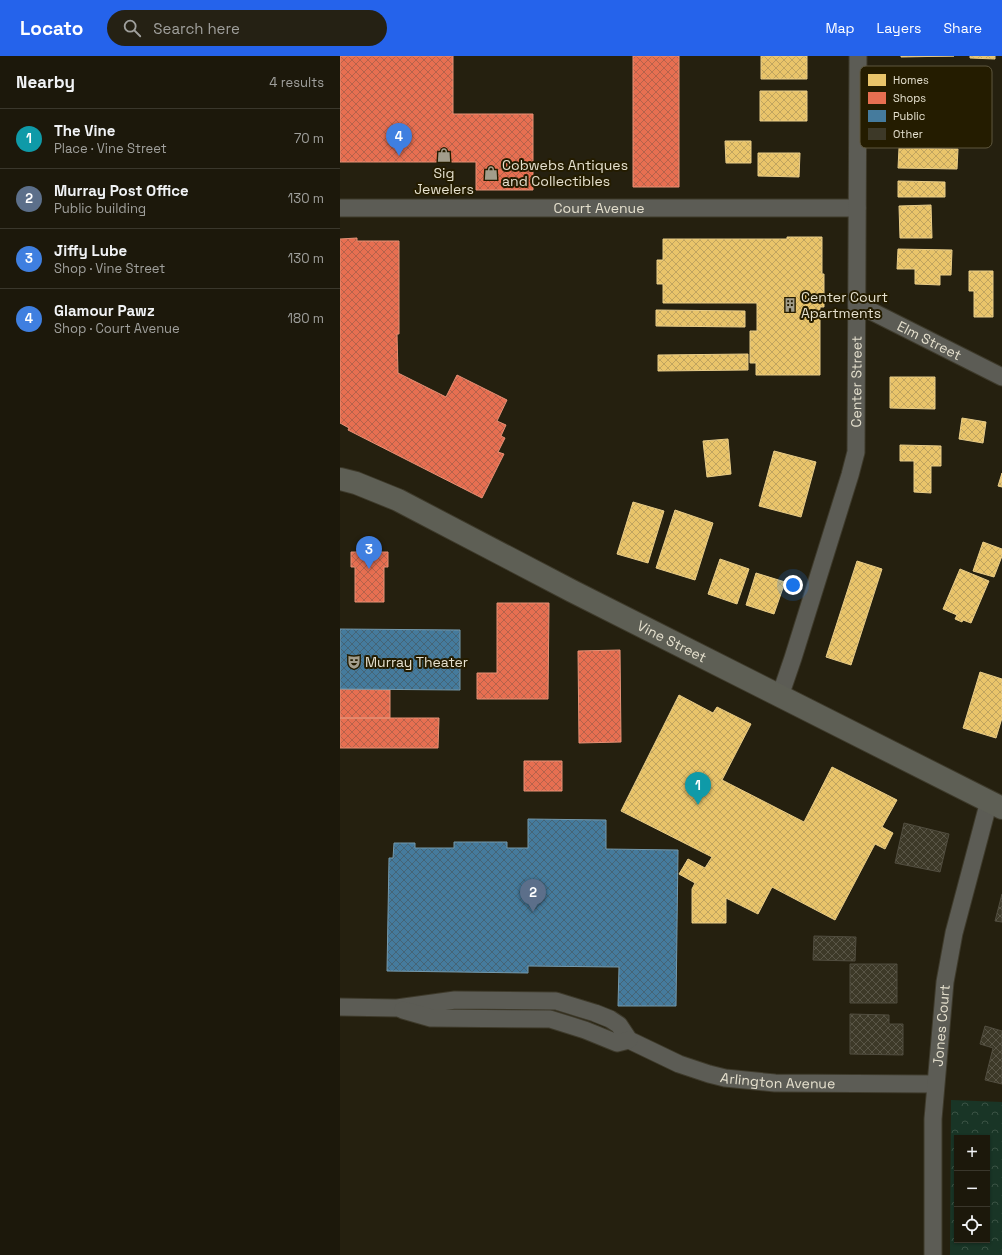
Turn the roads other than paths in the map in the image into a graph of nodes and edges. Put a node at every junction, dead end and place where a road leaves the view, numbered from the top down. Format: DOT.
graph roads {
  1 [pos="858,56"];
  2 [pos="340,208"];
  3 [pos="857,208"];
  4 [pos="857,304"];
  5 [pos="1002,377"];
  6 [pos="340,479"];
  7 [pos="780,696"];
  8 [pos="996,805"];
  9 [pos="340,1007"];
  10 [pos="935,1084"];
  11 [pos="933,1255"];
  1 -- 3 [label="street, Center Street"];
  2 -- 3 [label="street, Court Avenue"];
  3 -- 4 [label="street, Center Street"];
  4 -- 5 [label="street, Elm Street"];
  4 -- 7 [label="street, Center Street"];
  6 -- 7 [label="street, Vine Street"];
  7 -- 8 [label="street, Vine Street"];
  8 -- 10 [label="street, Jones Court"];
  9 -- 10 [label="street, Arlington Avenue"];
  10 -- 11 [label="street, Jones Court"];
}
